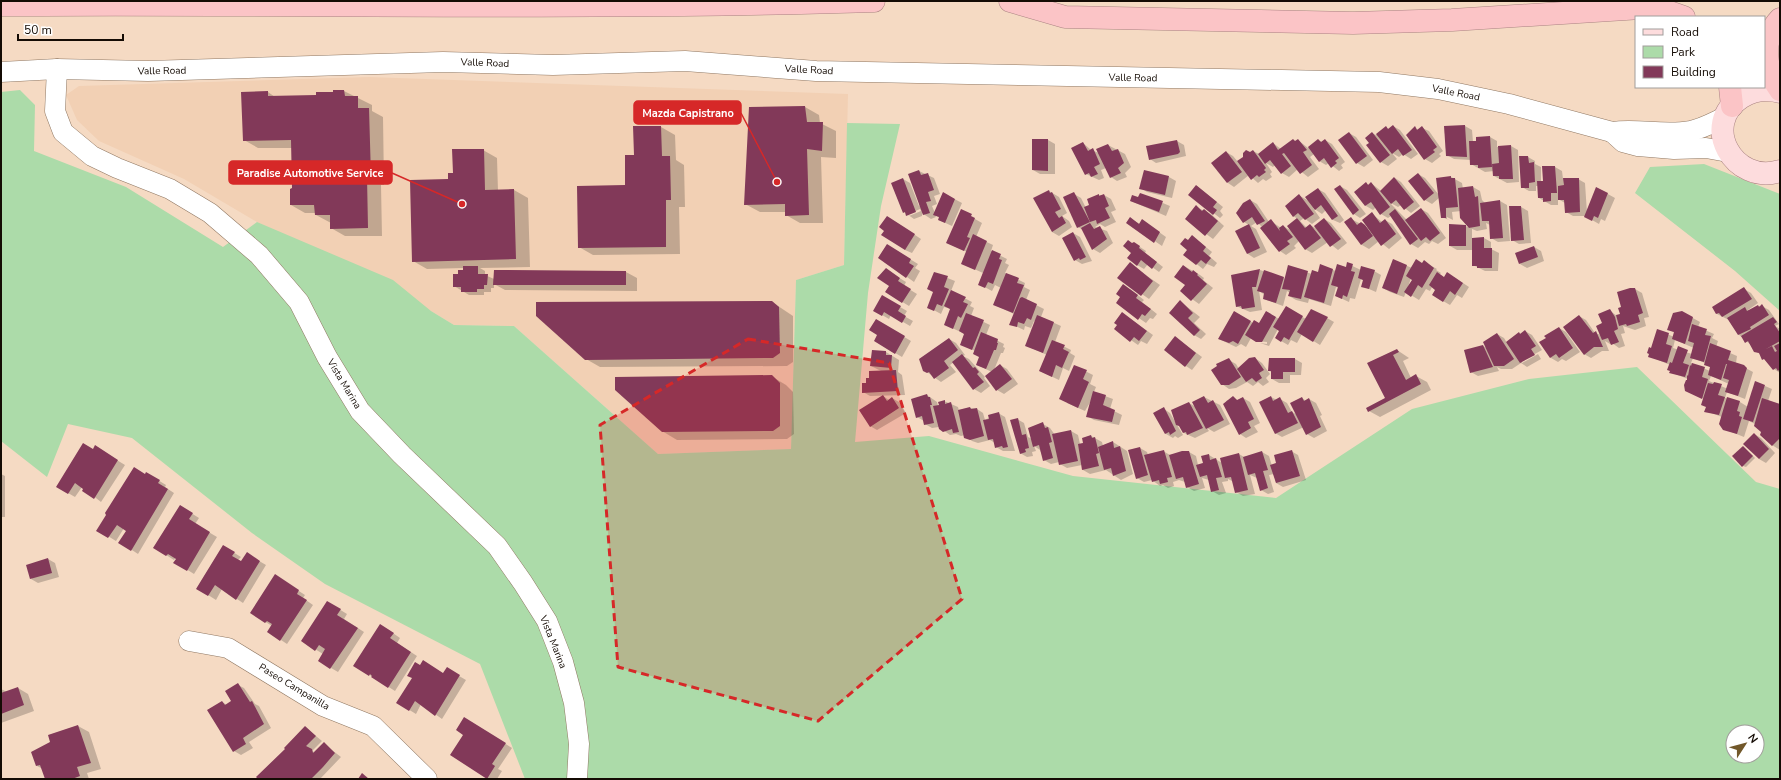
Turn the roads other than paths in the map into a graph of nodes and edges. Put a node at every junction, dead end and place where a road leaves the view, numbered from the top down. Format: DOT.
graph roads {
  1 [pos="874,1"];
  2 [pos="1010,1"];
  3 [pos="1,5"];
  4 [pos="1681,16"];
  5 [pos="1780,19"];
  6 [pos="57,69"];
  7 [pos="1,72"];
  8 [pos="1780,91"];
  9 [pos="1729,103"];
  10 [pos="1612,132"];
  11 [pos="1728,152"];
  12 [pos="1777,175"];
  13 [pos="190,641"];
  14 [pos="427,779"];
  15 [pos="577,779"];
  1 -- 3 [label="highway"];
  2 -- 4 [label="highway"];
  5 -- 8 [label="highway"];
  6 -- 7 [label="street, Valle Road"];
  6 -- 10 [label="street, Valle Road"];
  6 -- 15 [label="street, Vista Marina"];
  8 -- 9 [label="main road"];
  9 -- 10 [label="street, Valle Road"];
  9 -- 11 [label="main road"];
  10 -- 11 [label="street, Valle Road"];
  11 -- 12 [label="main road"];
  13 -- 14 [label="street, Paseo Campanilla"];
}
